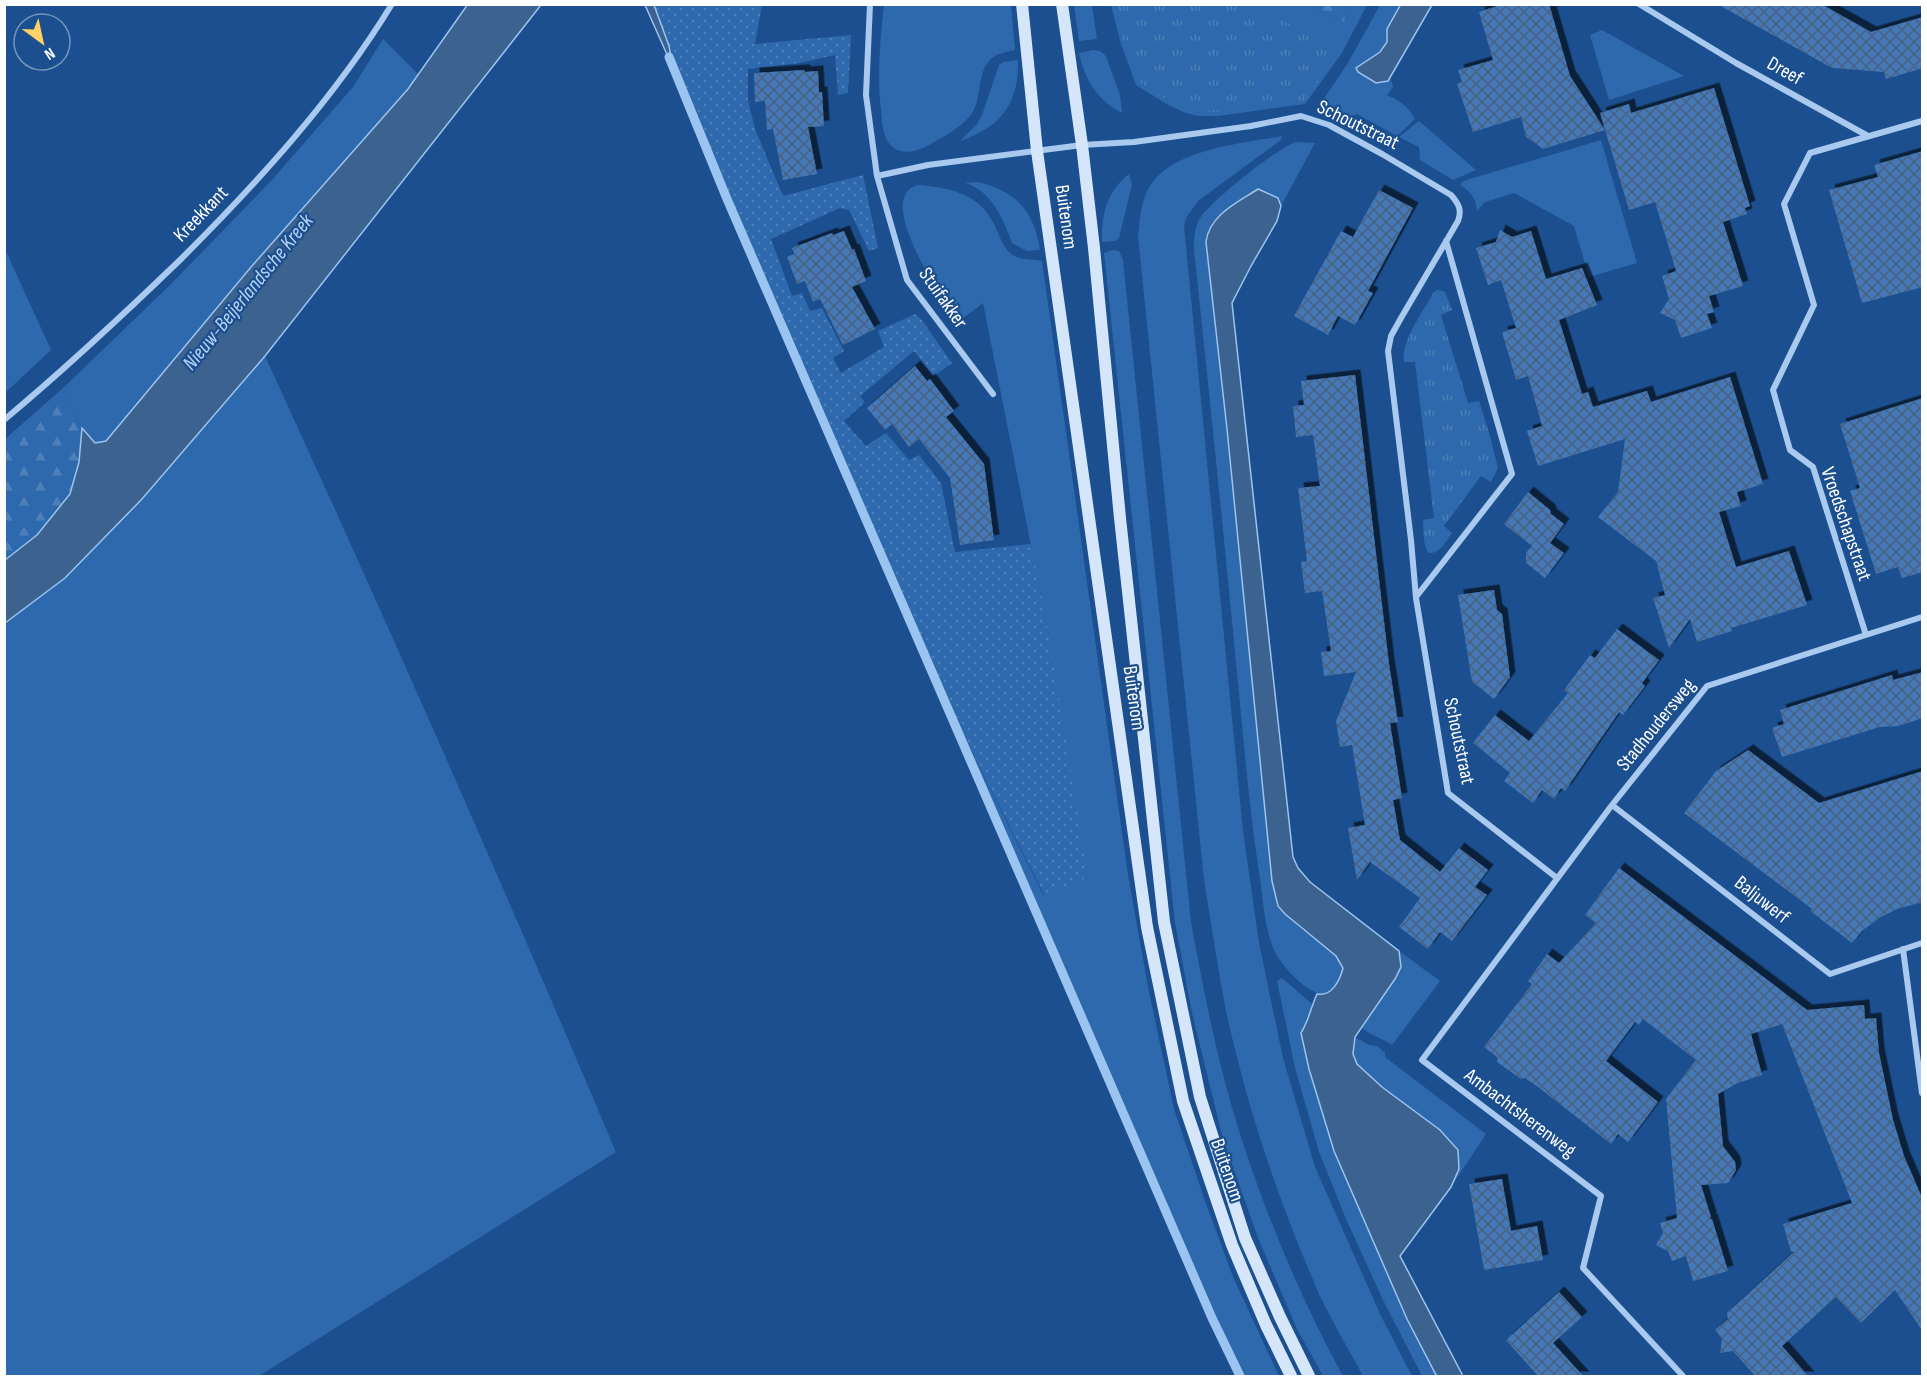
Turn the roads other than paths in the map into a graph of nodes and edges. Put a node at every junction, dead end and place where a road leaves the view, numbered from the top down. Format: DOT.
graph roads {
  1 [pos="392,4"];
  2 [pos="870,4"];
  3 [pos="1022,4"];
  4 [pos="1062,4"];
  5 [pos="1639,4"];
  6 [pos="1923,121"];
  7 [pos="1868,136"];
  8 [pos="1082,145"];
  9 [pos="1037,151"];
  10 [pos="877,176"];
  11 [pos="1446,241"];
  12 [pos="993,394"];
  13 [pos="4,420"];
  14 [pos="1416,598"];
  15 [pos="1923,617"];
  16 [pos="1866,635"];
  17 [pos="1612,805"];
  18 [pos="1557,878"];
  19 [pos="1923,943"];
  20 [pos="1903,949"];
  21 [pos="1923,1093"];
  22 [pos="1291,1377"];
  23 [pos="1309,1377"];
  24 [pos="1683,1377"];
  1 -- 13 [label="street, Kreekkant"];
  2 -- 10 [label="street, Stuifakker"];
  3 -- 9 [label="main road, Buitenom"];
  4 -- 8 [label="main road, Buitenom"];
  5 -- 7 [label="street, Dreef"];
  6 -- 7 [label="street"];
  7 -- 16 [label="street, Vroedschapstraat"];
  8 -- 9 [label="street"];
  8 -- 11 [label="street, Schoutstraat"];
  8 -- 23 [label="main road, Buitenom"];
  9 -- 10 [label="street"];
  9 -- 22 [label="main road, Buitenom"];
  10 -- 12 [label="street, Stuifakker"];
  11 -- 14 [label="street, Schoutstraat"];
  11 -- 14 [label="street"];
  14 -- 18 [label="street, Schoutstraat"];
  15 -- 16 [label="street, Stadhoudersweg"];
  16 -- 17 [label="street, Stadhoudersweg"];
  17 -- 18 [label="street, Stadhoudersweg"];
  17 -- 20 [label="street, Baljuwerf"];
  18 -- 24 [label="street, Ambachtsherenweg"];
  19 -- 20 [label="street, Baljuwerf"];
  20 -- 21 [label="street"];
}
